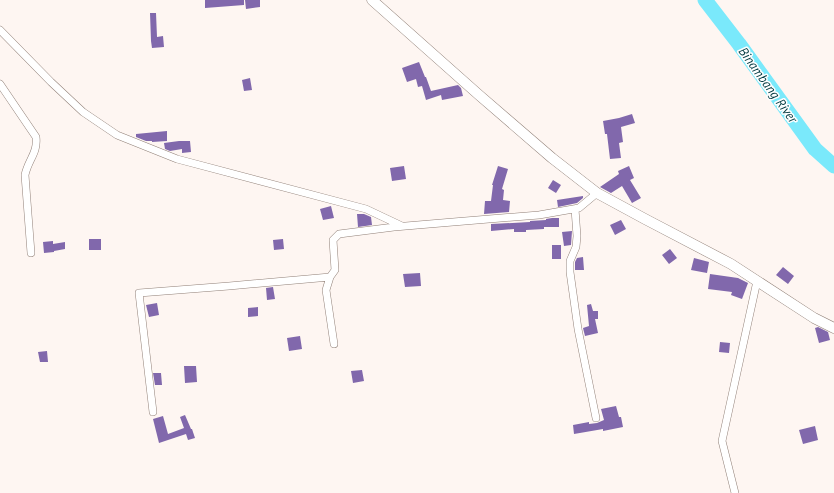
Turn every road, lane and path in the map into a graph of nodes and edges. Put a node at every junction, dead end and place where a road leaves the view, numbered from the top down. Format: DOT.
graph roads {
  1 [pos="372,0"];
  2 [pos="0,30"];
  3 [pos="0,84"];
  4 [pos="597,192"];
  5 [pos="575,209"];
  6 [pos="403,226"];
  7 [pos="31,253"];
  8 [pos="330,277"];
  9 [pos="757,281"];
  10 [pos="833,330"];
  11 [pos="334,344"];
  12 [pos="153,412"];
  13 [pos="596,418"];
  14 [pos="735,493"];
  1 -- 4 [label="street"];
  2 -- 6 [label="street"];
  3 -- 7 [label="street"];
  4 -- 5 [label="street"];
  4 -- 9 [label="street"];
  5 -- 6 [label="street"];
  5 -- 13 [label="street"];
  6 -- 8 [label="street"];
  8 -- 11 [label="street"];
  8 -- 12 [label="street"];
  9 -- 10 [label="street"];
  9 -- 14 [label="street"];
}
